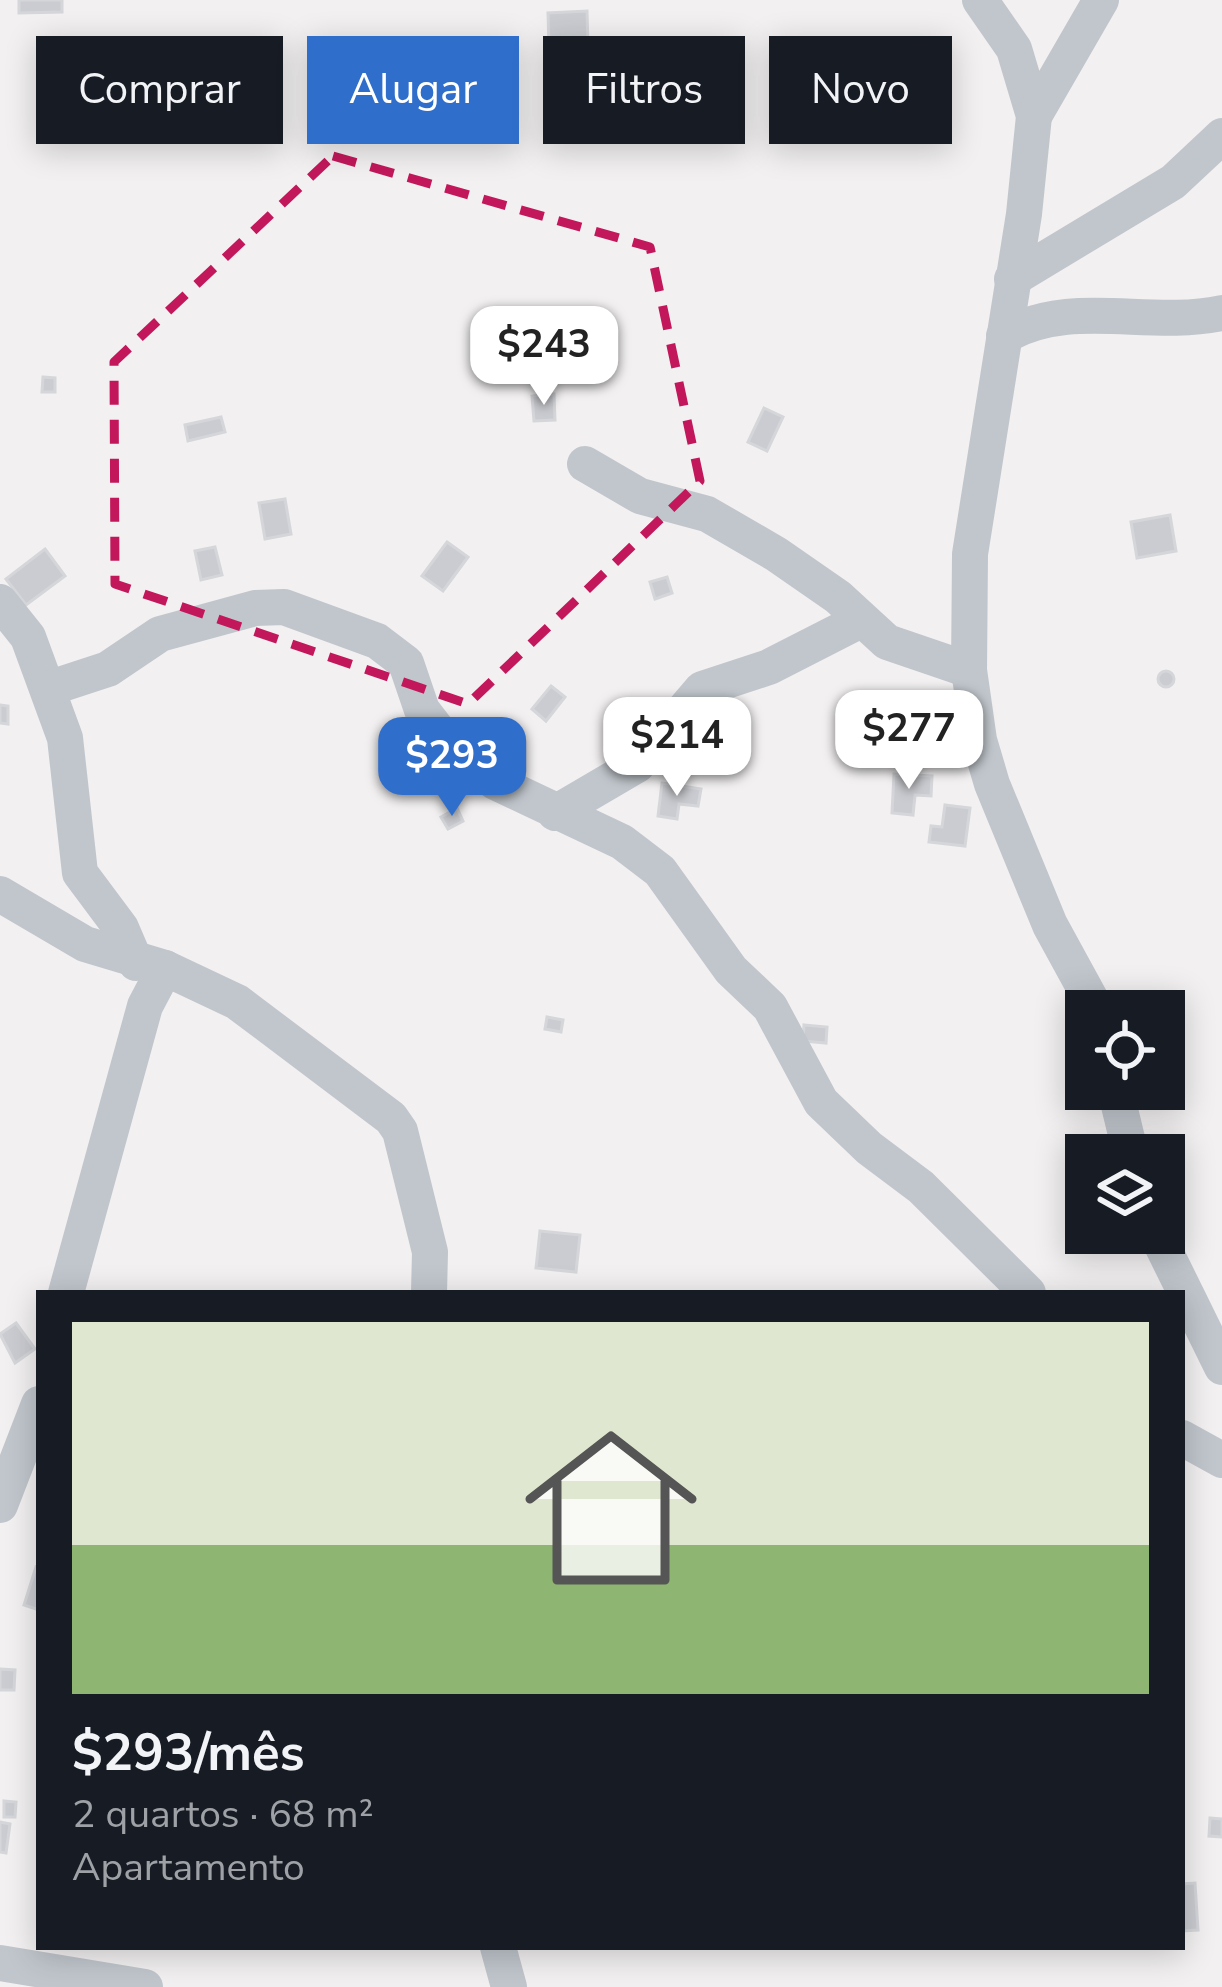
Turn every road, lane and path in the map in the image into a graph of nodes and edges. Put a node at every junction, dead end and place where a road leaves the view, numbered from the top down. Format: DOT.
graph roads {
  1 [pos="980,0"];
  2 [pos="1101,0"];
  3 [pos="1034,116"];
  4 [pos="1222,136"];
  5 [pos="1012,279"];
  6 [pos="1222,314"];
  7 [pos="1004,336"];
  8 [pos="585,464"];
  9 [pos="0,602"];
  10 [pos="859,621"];
  11 [pos="969,670"];
  12 [pos="50,688"];
  13 [pos="555,813"];
  14 [pos="0,894"];
  15 [pos="150,965"];
  16 [pos="1086,990"];
  17 [pos="67,1290"];
  18 [pos="430,1290"];
  19 [pos="1025,1290"];
  20 [pos="1185,1299"];
  21 [pos="1222,1367"];
  22 [pos="36,1412"];
  23 [pos="1185,1440"];
  24 [pos="1222,1460"];
  25 [pos="0,1505"];
  26 [pos="499,1950"];
  27 [pos="0,1963"];
  28 [pos="145,1987"];
  29 [pos="509,1987"];
  1 -- 3 [label="street"];
  2 -- 3 [label="street"];
  3 -- 5 [label="street"];
  4 -- 5 [label="street"];
  5 -- 7 [label="street"];
  6 -- 7 [label="street"];
  7 -- 11 [label="street"];
  8 -- 10 [label="street"];
  9 -- 12 [label="street"];
  10 -- 11 [label="street"];
  10 -- 13 [label="street"];
  11 -- 16 [label="street"];
  12 -- 13 [label="street"];
  12 -- 15 [label="street"];
  13 -- 19 [label="street"];
  14 -- 15 [label="street"];
  15 -- 17 [label="street"];
  15 -- 18 [label="street"];
  20 -- 21 [label="street"];
  22 -- 25 [label="street"];
  23 -- 24 [label="street"];
  26 -- 29 [label="street"];
  27 -- 28 [label="street"];
}
